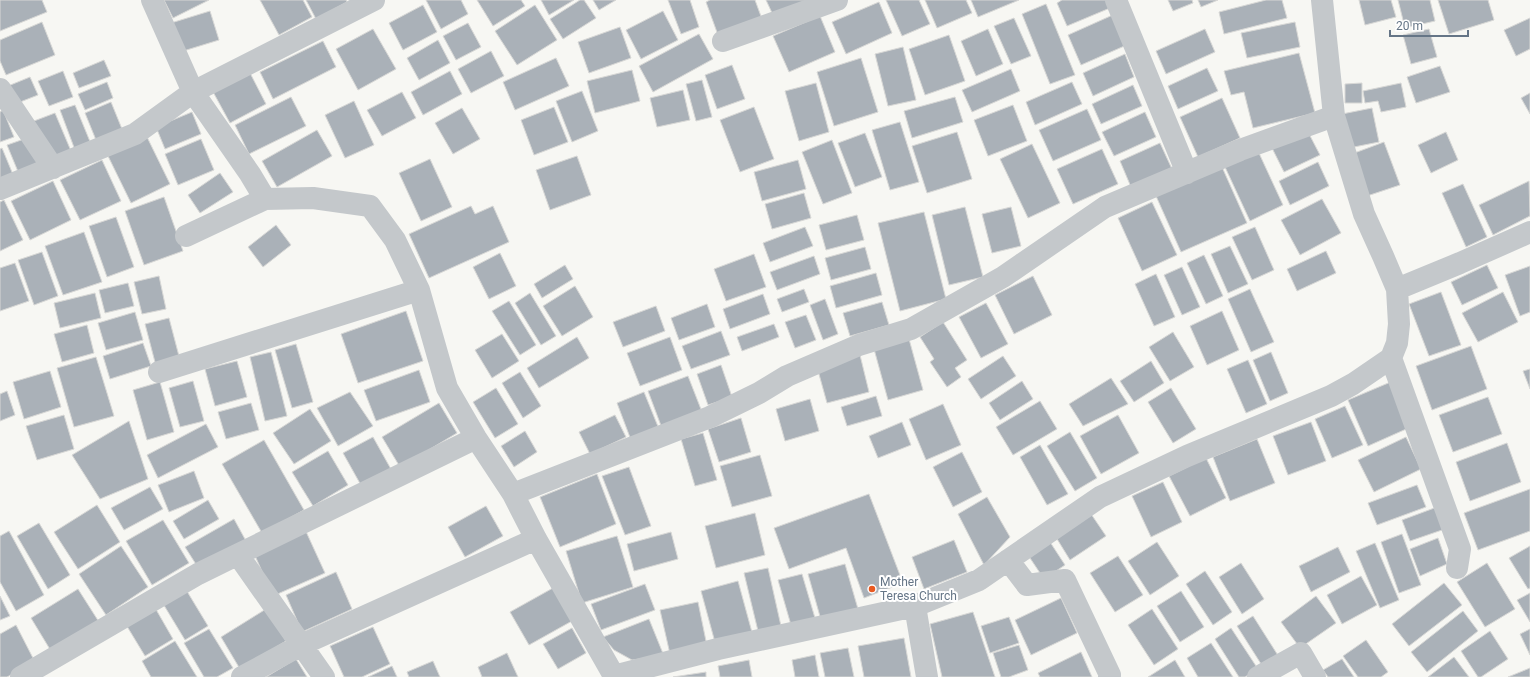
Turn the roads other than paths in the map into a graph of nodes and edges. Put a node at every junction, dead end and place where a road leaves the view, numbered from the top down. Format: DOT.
graph roads {
  1 [pos="152,0"];
  2 [pos="374,0"];
  3 [pos="837,0"];
  4 [pos="1116,0"];
  5 [pos="1322,0"];
  6 [pos="722,41"];
  7 [pos="0,89"];
  8 [pos="193,92"];
  9 [pos="1334,116"];
  10 [pos="53,168"];
  11 [pos="1187,173"];
  12 [pos="0,189"];
  13 [pos="265,199"];
  14 [pos="1530,232"];
  15 [pos="186,236"];
  16 [pos="1397,289"];
  17 [pos="419,290"];
  18 [pos="1391,358"];
  19 [pos="159,372"];
  20 [pos="476,438"];
  21 [pos="513,494"];
  22 [pos="536,539"];
  23 [pos="238,555"];
  24 [pos="1008,560"];
  25 [pos="1457,568"];
  26 [pos="915,606"];
  27 [pos="301,645"];
  28 [pos="612,676"];
  29 [pos="21,677"];
  30 [pos="242,677"];
  31 [pos="324,677"];
  32 [pos="927,677"];
  33 [pos="1109,677"];
  34 [pos="1258,677"];
  35 [pos="1315,677"];
  1 -- 8 [label="street"];
  2 -- 8 [label="street"];
  3 -- 6 [label="street"];
  4 -- 11 [label="street"];
  5 -- 9 [label="street"];
  7 -- 10 [label="street"];
  8 -- 10 [label="street"];
  8 -- 13 [label="street"];
  9 -- 11 [label="street"];
  9 -- 16 [label="street"];
  10 -- 12 [label="street"];
  11 -- 21 [label="street"];
  13 -- 15 [label="street"];
  13 -- 17 [label="street"];
  14 -- 16 [label="street"];
  16 -- 18 [label="street"];
  17 -- 19 [label="street"];
  17 -- 20 [label="street"];
  18 -- 24 [label="street"];
  18 -- 25 [label="street"];
  20 -- 21 [label="street"];
  20 -- 23 [label="street"];
  21 -- 22 [label="street"];
  22 -- 27 [label="street"];
  22 -- 28 [label="street"];
  23 -- 27 [label="street"];
  23 -- 29 [label="street"];
  24 -- 26 [label="street"];
  24 -- 33 [label="street"];
  26 -- 28 [label="street"];
  26 -- 32 [label="street"];
  27 -- 30 [label="street"];
  27 -- 31 [label="street"];
  34 -- 35 [label="street"];
}
